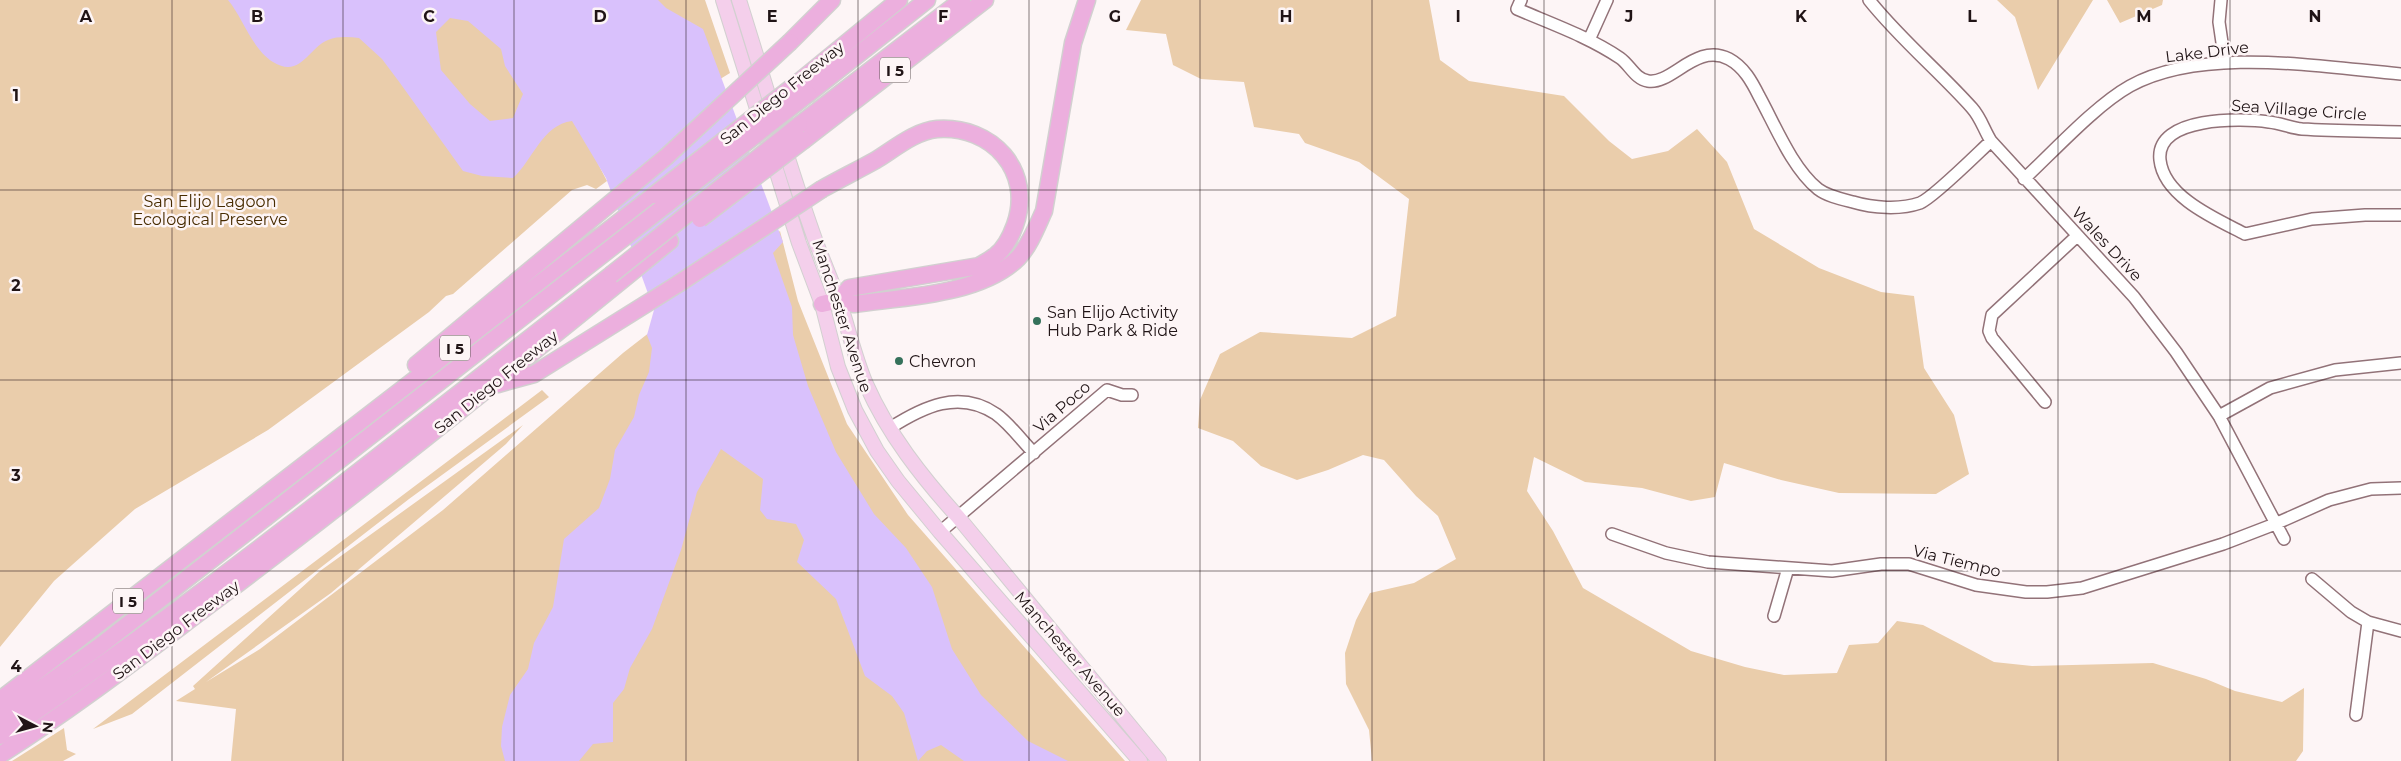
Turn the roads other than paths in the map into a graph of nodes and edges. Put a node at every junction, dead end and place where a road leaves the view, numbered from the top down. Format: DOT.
graph roads {
  1 [pos="723,0"];
  2 [pos="739,0"];
  3 [pos="832,0"];
  4 [pos="899,0"];
  5 [pos="927,0"];
  6 [pos="962,0"];
  7 [pos="985,0"];
  8 [pos="1087,0"];
  9 [pos="1608,0"];
  10 [pos="1869,0"];
  11 [pos="2221,0"];
  12 [pos="1519,5"];
  13 [pos="1589,40"];
  14 [pos="2225,63"];
  15 [pos="2401,74"];
  16 [pos="804,87"];
  17 [pos="802,132"];
  18 [pos="2401,132"];
  19 [pos="1991,141"];
  20 [pos="2024,179"];
  21 [pos="2401,215"];
  22 [pos="2076,236"];
  23 [pos="613,280"];
  24 [pos="838,300"];
  25 [pos="822,304"];
  26 [pos="2401,364"];
  27 [pos="491,386"];
  28 [pos="1132,395"];
  29 [pos="2045,402"];
  30 [pos="2219,416"];
  31 [pos="890,428"];
  32 [pos="1034,453"];
  33 [pos="2401,488"];
  34 [pos="256,501"];
  35 [pos="958,517"];
  36 [pos="2275,524"];
  37 [pos="940,532"];
  38 [pos="1612,534"];
  39 [pos="2284,539"];
  40 [pos="1788,568"];
  41 [pos="2312,579"];
  42 [pos="1774,616"];
  43 [pos="2368,622"];
  44 [pos="2401,631"];
  45 [pos="0,700"];
  46 [pos="2356,715"];
  47 [pos="0,718"];
  48 [pos="0,736"];
  49 [pos="0,755"];
  50 [pos="1140,761"];
  51 [pos="1159,761"];
  1 -- 25 [label="main road, Manchester Avenue"];
  2 -- 24 [label="main road, Manchester Avenue"];
  3 -- 34 [label="highway, bridge"];
  4 -- 16 [label="highway, San Diego Freeway / I 5"];
  5 -- 16 [label="highway"];
  6 -- 17 [label="highway"];
  7 -- 17 [label="highway, San Diego Freeway / I 5"];
  8 -- 24 [label="highway"];
  9 -- 13 [label="street"];
  10 -- 19 [label="street, Wales Drive"];
  11 -- 14 [label="street"];
  12 -- 13 [label="street"];
  13 -- 19 [label="street"];
  14 -- 15 [label="street, Lake Drive"];
  14 -- 20 [label="street, Lake Drive"];
  16 -- 34 [label="highway, San Diego Freeway / I 5, bridge"];
  16 -- 47 [label="highway, bridge"];
  17 -- 23 [label="highway, San Diego Freeway / I 5, bridge"];
  18 -- 21 [label="street, Sea Village Circle"];
  19 -- 20 [label="street, Wales Drive"];
  20 -- 22 [label="street, Wales Drive"];
  22 -- 29 [label="street"];
  22 -- 30 [label="street, Wales Drive"];
  23 -- 27 [label="highway, San Diego Freeway / I 5"];
  23 -- 48 [label="highway"];
  24 -- 25 [label="highway"];
  24 -- 27 [label="highway, bridge"];
  24 -- 31 [label="main road, Manchester Avenue"];
  25 -- 37 [label="main road, Manchester Avenue"];
  26 -- 30 [label="street"];
  27 -- 49 [label="highway, San Diego Freeway / I 5"];
  28 -- 32 [label="street, Via Poco"];
  30 -- 36 [label="street, Wales Drive"];
  31 -- 32 [label="street, Via Poco"];
  31 -- 35 [label="main road, Manchester Avenue"];
  32 -- 35 [label="street"];
  33 -- 36 [label="street, Via Tiempo"];
  34 -- 45 [label="highway, San Diego Freeway / I 5"];
  35 -- 37 [label="street"];
  35 -- 51 [label="main road, Manchester Avenue"];
  36 -- 39 [label="street, Wales Drive"];
  36 -- 40 [label="street, Via Tiempo"];
  37 -- 50 [label="main road, Manchester Avenue"];
  38 -- 40 [label="street, Via Tiempo"];
  40 -- 42 [label="street"];
  41 -- 43 [label="street"];
  43 -- 44 [label="street"];
  43 -- 46 [label="street"];
}
